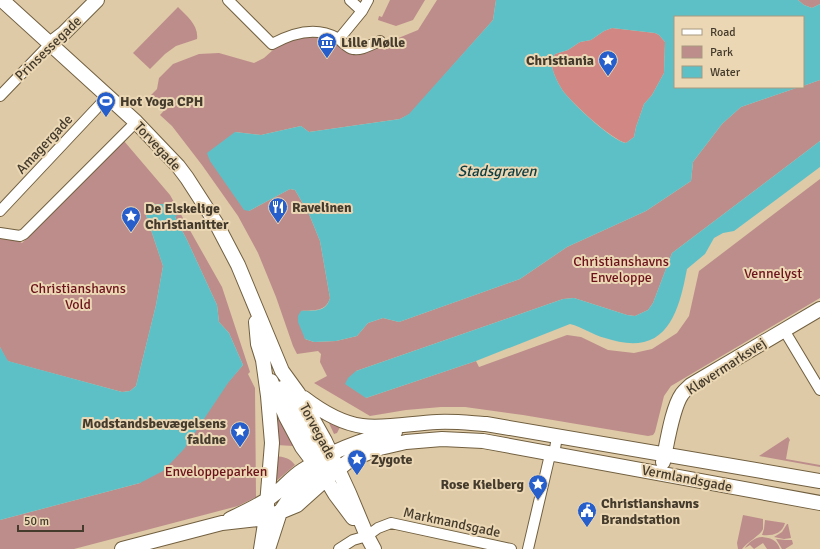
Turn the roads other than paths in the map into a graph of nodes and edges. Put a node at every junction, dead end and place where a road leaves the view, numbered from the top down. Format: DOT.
graph roads {
  1 [pos="2,0"];
  2 [pos="97,0"];
  3 [pos="228,0"];
  4 [pos="350,0"];
  5 [pos="368,0"];
  6 [pos="362,11"];
  7 [pos="338,39"];
  8 [pos="380,41"];
  9 [pos="51,43"];
  10 [pos="0,96"];
  11 [pos="108,96"];
  12 [pos="136,122"];
  13 [pos="0,211"];
  14 [pos="0,233"];
  15 [pos="255,308"];
  16 [pos="820,309"];
  17 [pos="784,330"];
  18 [pos="258,344"];
  19 [pos="263,360"];
  20 [pos="820,390"];
  21 [pos="298,393"];
  22 [pos="437,422"];
  23 [pos="557,437"];
  24 [pos="554,454"];
  25 [pos="665,454"];
  26 [pos="328,463"];
  27 [pos="661,473"];
  28 [pos="820,481"];
  29 [pos="267,500"];
  30 [pos="820,503"];
  31 [pos="280,512"];
  32 [pos="266,517"];
  33 [pos="222,523"];
  34 [pos="367,536"];
  35 [pos="126,548"];
  36 [pos="505,548"];
  37 [pos="261,549"];
  38 [pos="269,549"];
  39 [pos="339,549"];
  40 [pos="374,549"];
  41 [pos="528,549"];
  1 -- 9 [label="street, Torvegade"];
  2 -- 9 [label="street, Prinsessegade"];
  3 -- 7 [label="street"];
  4 -- 6 [label="street"];
  5 -- 6 [label="street"];
  6 -- 7 [label="street"];
  7 -- 8 [label="street"];
  9 -- 10 [label="street, Prinsessegade"];
  9 -- 11 [label="street, Torvegade"];
  11 -- 12 [label="street, Torvegade"];
  11 -- 13 [label="street, Amagergade"];
  12 -- 14 [label="street"];
  12 -- 15 [label="street, Torvegade"];
  15 -- 18 [label="street, Torvegade"];
  15 -- 21 [label="street, Torvegade"];
  16 -- 17 [label="street, Kløvermarksvej"];
  17 -- 20 [label="street"];
  17 -- 25 [label="street, Kløvermarksvej"];
  18 -- 19 [label="street"];
  18 -- 26 [label="street"];
  19 -- 26 [label="street, Torvegade"];
  19 -- 29 [label="street"];
  21 -- 22 [label="street, Vermlandsgade"];
  21 -- 26 [label="street, Torvegade"];
  22 -- 23 [label="street, Vermlandsgade"];
  22 -- 26 [label="street, Vermlandsgade"];
  23 -- 24 [label="street"];
  23 -- 25 [label="street, Vermlandsgade"];
  24 -- 26 [label="street, Vermlandsgade"];
  24 -- 27 [label="street, Vermlandsgade"];
  24 -- 41 [label="street"];
  25 -- 27 [label="street, Kløvermarksvej"];
  25 -- 28 [label="street, Vermlandsgade"];
  26 -- 29 [label="street"];
  26 -- 31 [label="street"];
  26 -- 34 [label="street"];
  27 -- 30 [label="street, Vermlandsgade"];
  29 -- 32 [label="street"];
  29 -- 33 [label="street"];
  31 -- 32 [label="street"];
  31 -- 38 [label="street"];
  32 -- 33 [label="street"];
  32 -- 37 [label="street"];
  33 -- 35 [label="street"];
  34 -- 36 [label="street, Markmandsgade"];
  34 -- 39 [label="street, Markmandsgade"];
  34 -- 40 [label="street"];
}
